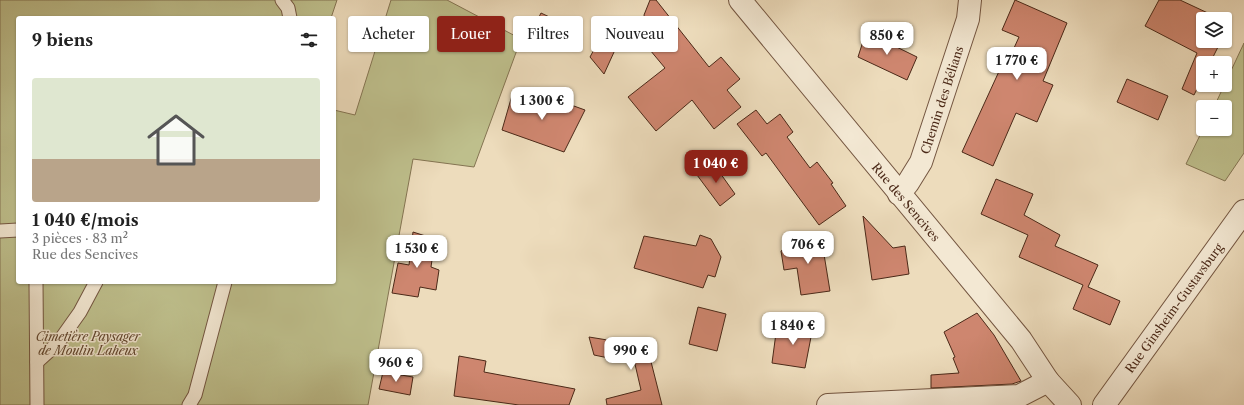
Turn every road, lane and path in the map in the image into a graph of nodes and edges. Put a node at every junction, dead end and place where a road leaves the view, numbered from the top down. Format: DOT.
graph roads {
  1 [pos="282,0"];
  2 [pos="740,0"];
  3 [pos="970,0"];
  4 [pos="290,16"];
  5 [pos="899,194"];
  6 [pos="1244,211"];
  7 [pos="16,230"];
  8 [pos="0,231"];
  9 [pos="36,284"];
  10 [pos="95,284"];
  11 [pos="223,284"];
  12 [pos="37,362"];
  13 [pos="1048,381"];
  14 [pos="37,405"];
  15 [pos="189,405"];
  16 [pos="828,405"];
  17 [pos="1070,405"];
  18 [pos="1104,405"];
  1 -- 4 [label="lane"];
  2 -- 5 [label="street, Rue des Sencives"];
  3 -- 5 [label="street, Chemin des Bélians"];
  5 -- 13 [label="street, Rue des Sencives"];
  6 -- 18 [label="street, Rue Ginsheim-Gustavsburg"];
  7 -- 8 [label="lane"];
  9 -- 12 [label="lane"];
  10 -- 12 [label="lane"];
  11 -- 15 [label="lane"];
  12 -- 14 [label="lane"];
  13 -- 16 [label="street"];
  13 -- 17 [label="street, Rue des Sencives"];
}
